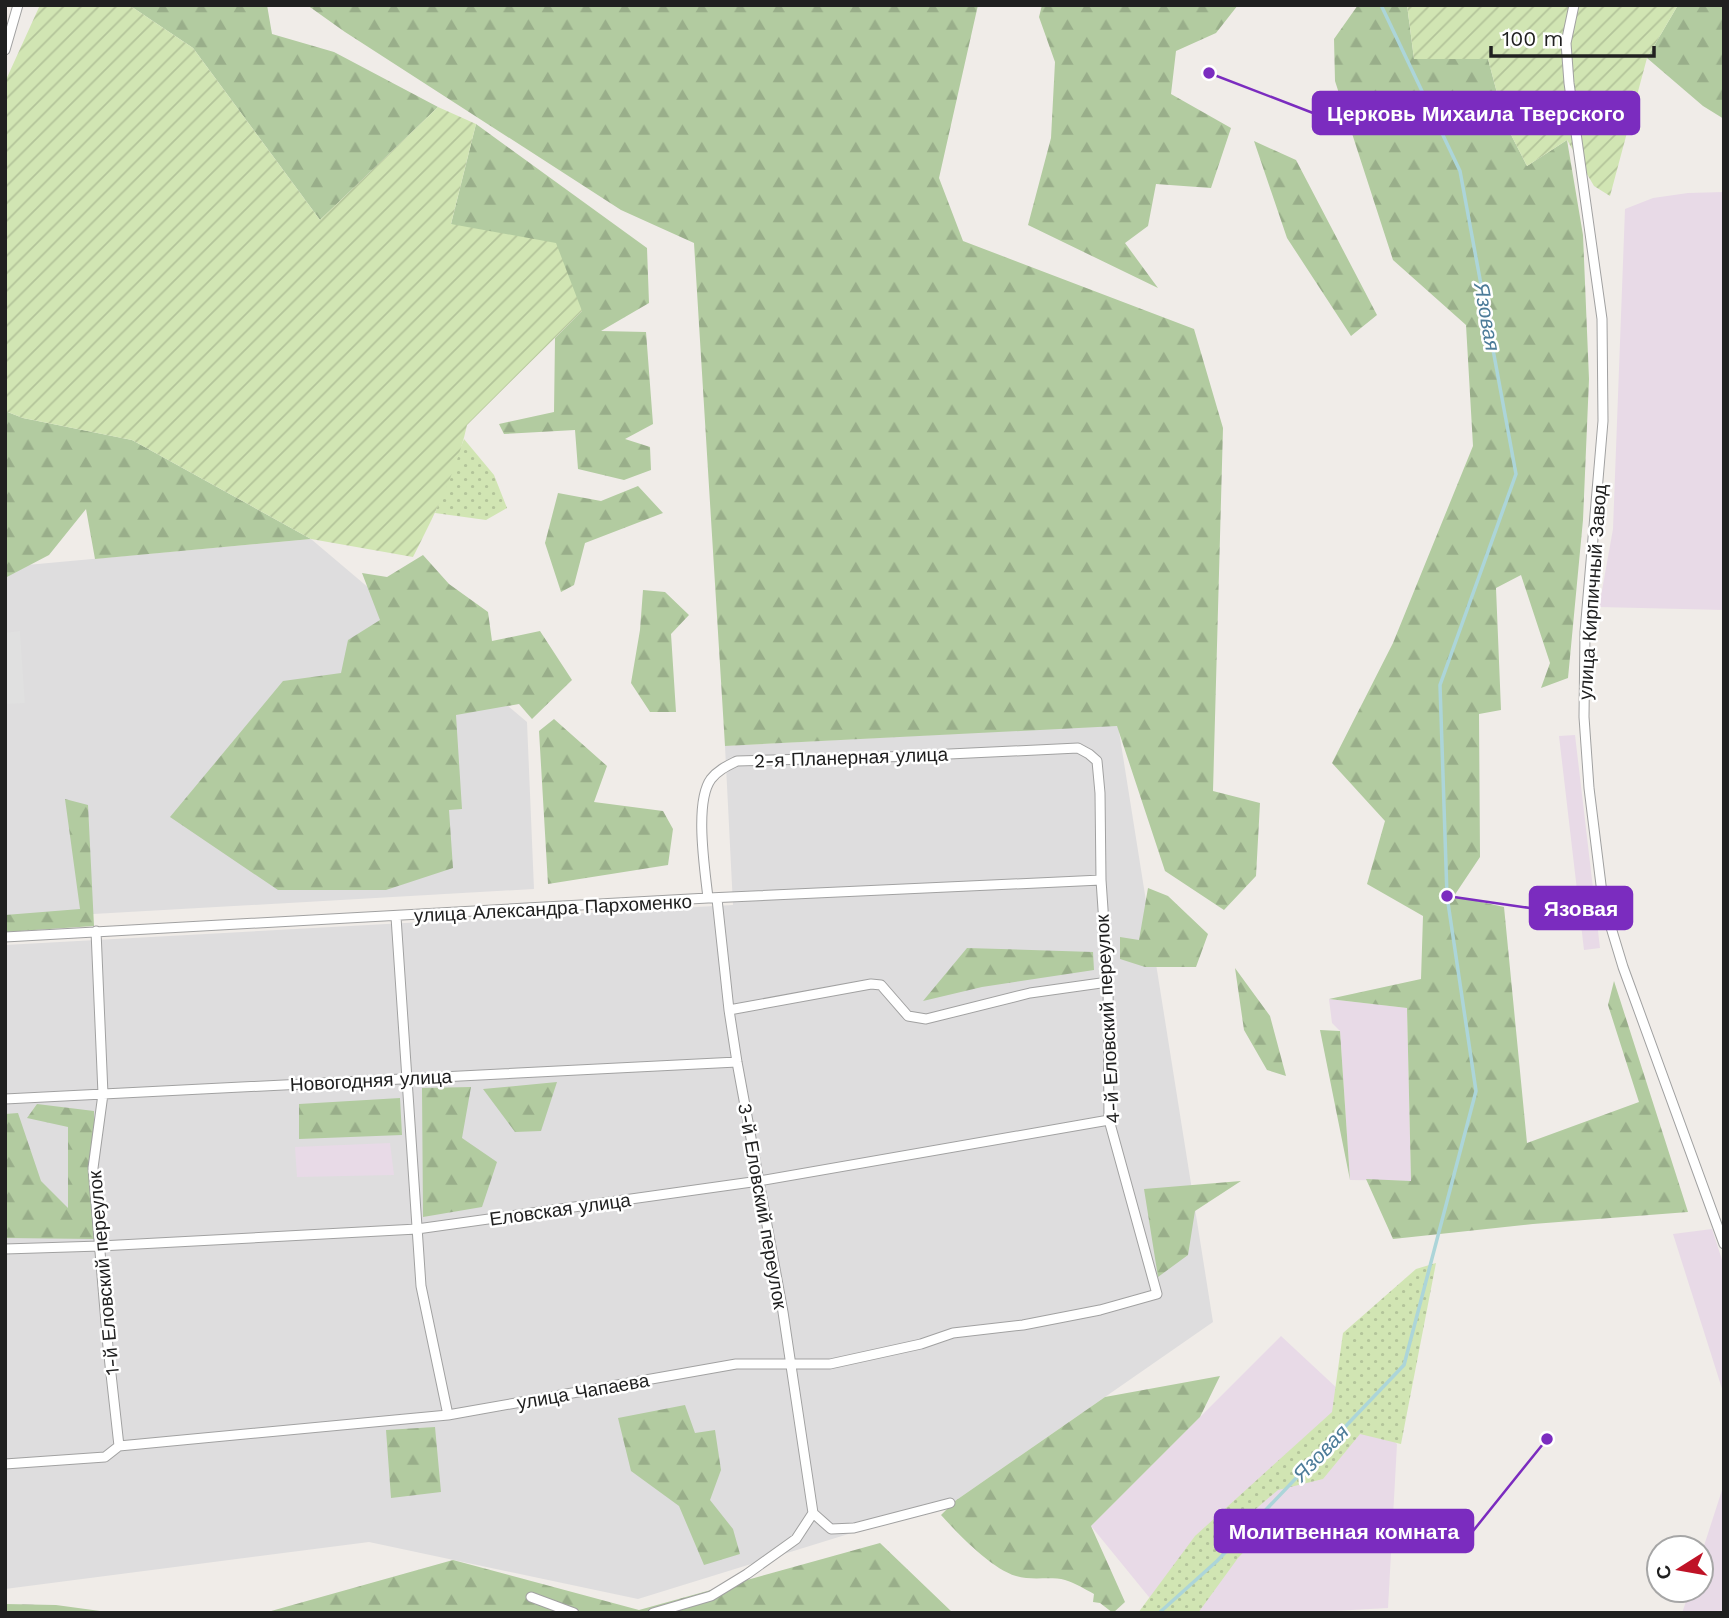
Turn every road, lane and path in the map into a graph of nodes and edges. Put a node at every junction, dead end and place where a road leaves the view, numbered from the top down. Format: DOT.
graph roads {
  1 [pos="18,5"];
  2 [pos="1574,5"];
  3 [pos="5,50"];
  4 [pos="1078,748"];
  5 [pos="1101,880"];
  6 [pos="713,899"];
  7 [pos="396,917"];
  8 [pos="96,931"];
  9 [pos="5,937"];
  10 [pos="1108,982"];
  11 [pos="729,1010"];
  12 [pos="737,1062"];
  13 [pos="408,1078"];
  14 [pos="103,1094"];
  15 [pos="5,1099"];
  16 [pos="1109,1120"];
  17 [pos="759,1181"];
  18 [pos="417,1229"];
  19 [pos="1724,1244"];
  20 [pos="100,1247"];
  21 [pos="5,1249"];
  22 [pos="1157,1294"];
  23 [pos="790,1363"];
  24 [pos="448,1415"];
  25 [pos="119,1446"];
  26 [pos="5,1464"];
  27 [pos="950,1503"];
  28 [pos="813,1513"];
  29 [pos="531,1597"];
  30 [pos="574,1613"];
  31 [pos="653,1613"];
  1 -- 3 [label="street"];
  2 -- 19 [label="street, улица Кирпичный Завод"];
  4 -- 5 [label="street, 4-й Еловский переулок"];
  4 -- 6 [label="street, 2-я Планерная улица"];
  5 -- 6 [label="street, улица Александра Пархоменко"];
  5 -- 10 [label="street, 4-й Еловский переулок"];
  6 -- 7 [label="street, улица Александра Пархоменко"];
  6 -- 11 [label="street, 3-й Еловский переулок"];
  7 -- 8 [label="street, улица Александра Пархоменко"];
  7 -- 13 [label="street"];
  8 -- 9 [label="street, улица Александра Пархоменко"];
  8 -- 14 [label="street, 1-й Еловский переулок"];
  10 -- 11 [label="street"];
  10 -- 16 [label="street, 4-й Еловский переулок"];
  11 -- 12 [label="street, 3-й Еловский переулок"];
  12 -- 13 [label="street, Новогодняя улица"];
  12 -- 17 [label="street, 3-й Еловский переулок"];
  13 -- 14 [label="street, Новогодняя улица"];
  13 -- 18 [label="street"];
  14 -- 15 [label="street, Новогодняя улица"];
  14 -- 20 [label="street, 1-й Еловский переулок"];
  16 -- 17 [label="street, Еловская улица"];
  16 -- 22 [label="street, 4-й Еловский переулок"];
  17 -- 18 [label="street, Еловская улица"];
  17 -- 23 [label="street, 3-й Еловский переулок"];
  18 -- 20 [label="street, Еловская улица"];
  18 -- 24 [label="street"];
  20 -- 21 [label="street, Еловская улица"];
  20 -- 25 [label="street, 1-й Еловский переулок"];
  22 -- 23 [label="street, улица Чапаева"];
  23 -- 24 [label="street, улица Чапаева"];
  23 -- 28 [label="street, 3-й Еловский переулок"];
  24 -- 25 [label="street, улица Чапаева"];
  25 -- 26 [label="street, улица Чапаева"];
  27 -- 28 [label="street"];
  28 -- 31 [label="street"];
  29 -- 30 [label="street"];
}
